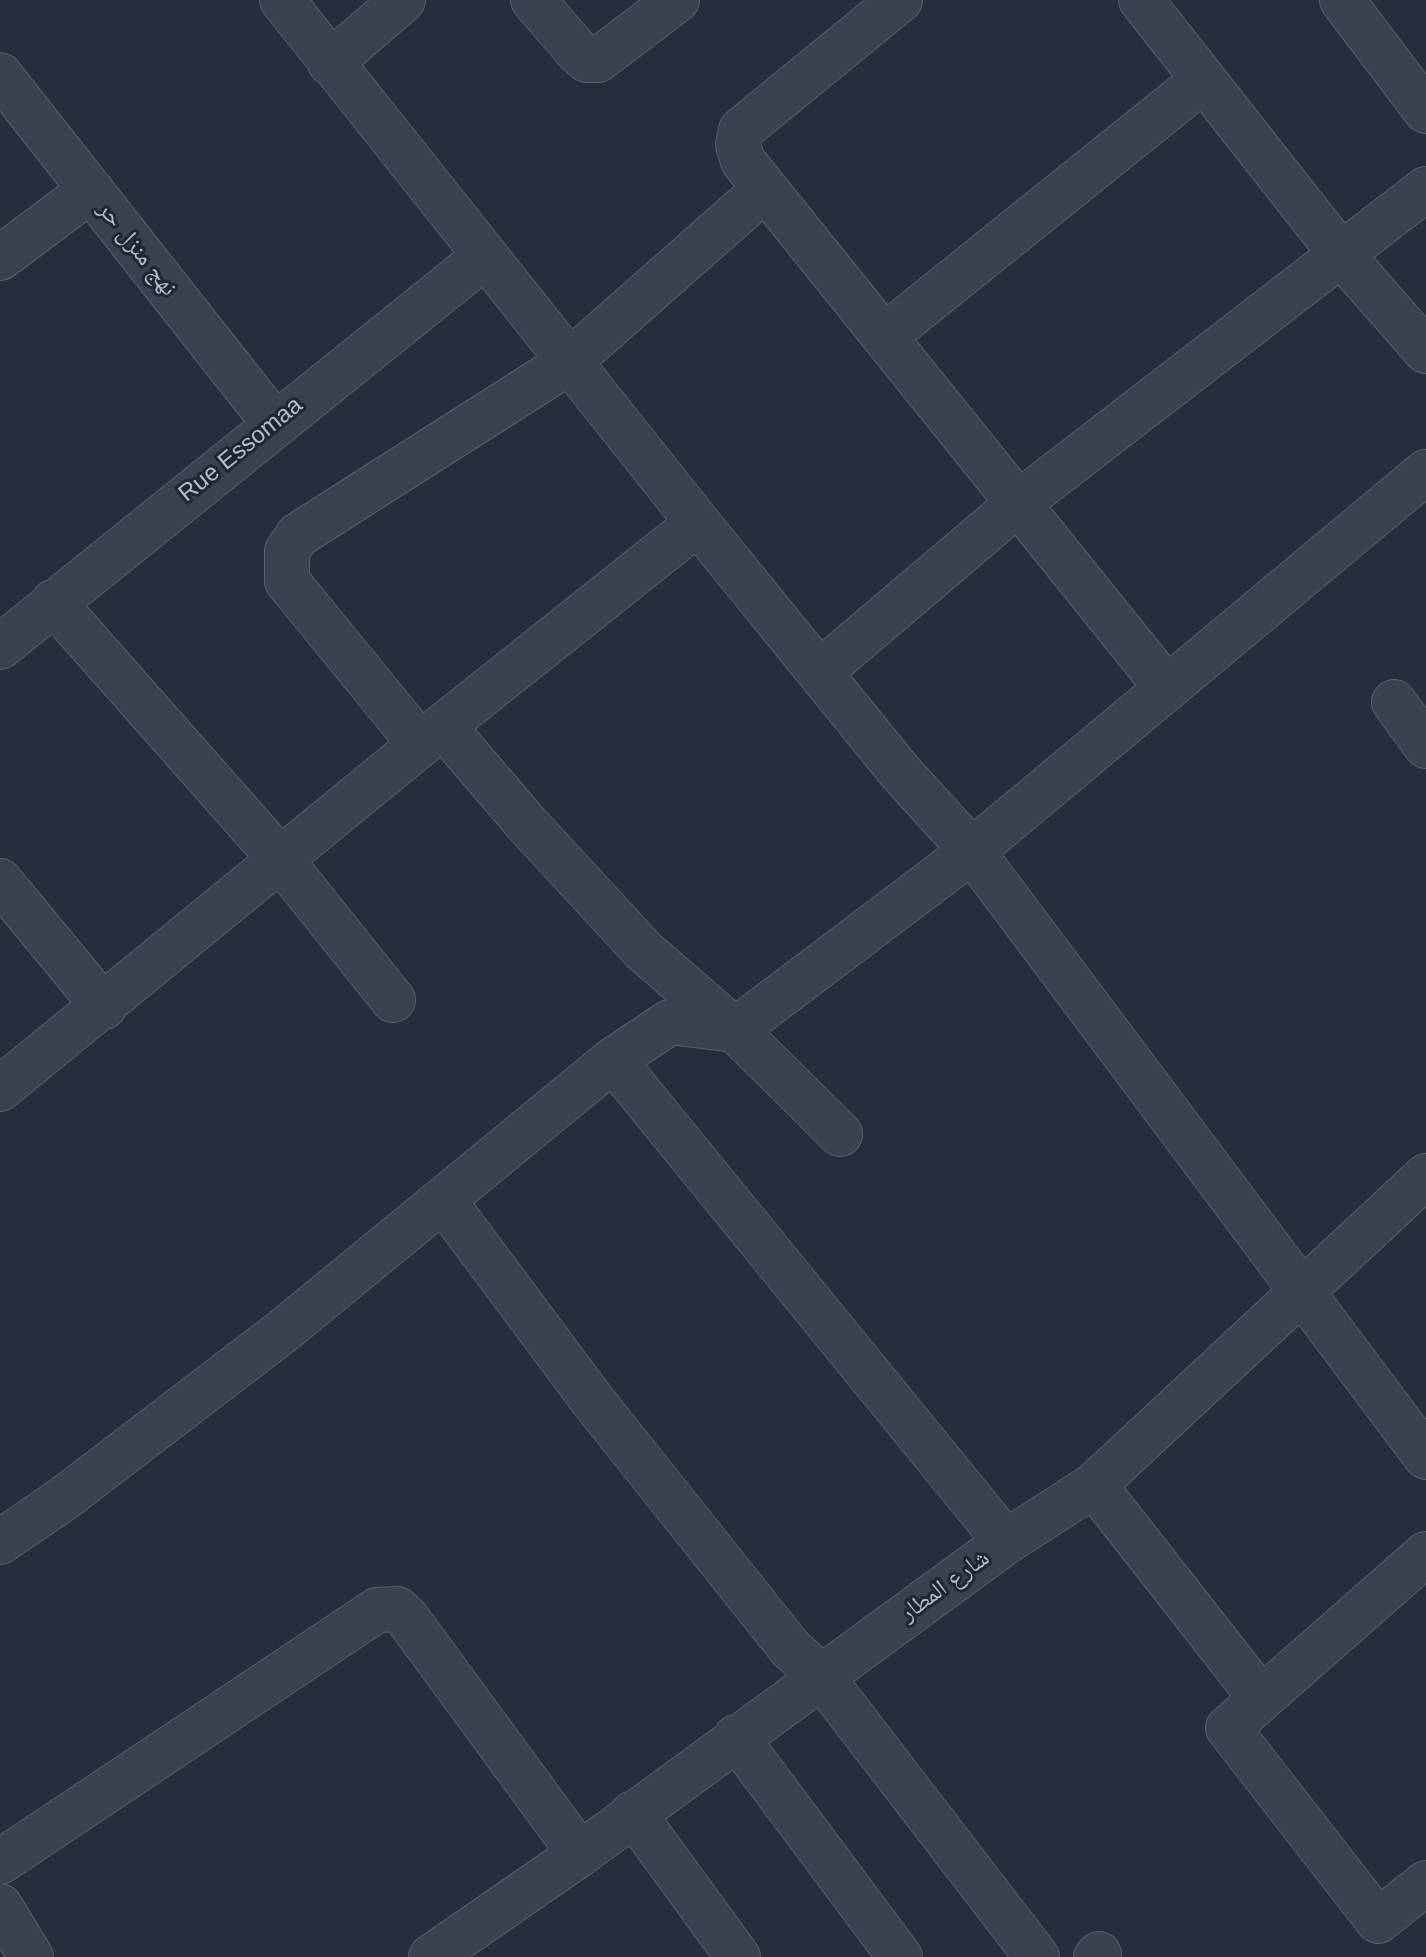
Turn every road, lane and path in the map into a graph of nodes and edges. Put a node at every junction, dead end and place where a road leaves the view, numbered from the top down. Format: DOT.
graph roads {
  1 [pos="282,0"];
  2 [pos="403,0"];
  3 [pos="533,0"];
  4 [pos="677,0"];
  5 [pos="900,0"];
  6 [pos="1141,0"];
  7 [pos="1342,0"];
  8 [pos="330,63"];
  9 [pos="0,75"];
  10 [pos="1202,81"];
  11 [pos="1426,111"];
  12 [pos="765,189"];
  13 [pos="1426,189"];
  14 [pos="91,190"];
  15 [pos="1340,253"];
  16 [pos="484,257"];
  17 [pos="0,258"];
  18 [pos="886,335"];
  19 [pos="1426,351"];
  20 [pos="568,363"];
  21 [pos="274,423"];
  22 [pos="1426,472"];
  23 [pos="1020,502"];
  24 [pos="698,523"];
  25 [pos="53,602"];
  26 [pos="0,647"];
  27 [pos="820,672"];
  28 [pos="1166,687"];
  29 [pos="1394,702"];
  30 [pos="432,735"];
  31 [pos="1426,746"];
  32 [pos="972,851"];
  33 [pos="281,860"];
  34 [pos="0,881"];
  35 [pos="393,1000"];
  36 [pos="104,1007"];
  37 [pos="735,1030"];
  38 [pos="613,1060"];
  39 [pos="0,1089"];
  40 [pos="840,1134"];
  41 [pos="1426,1176"];
  42 [pos="444,1201"];
  43 [pos="1302,1288"];
  44 [pos="1426,1457"];
  45 [pos="1094,1485"];
  46 [pos="0,1542"];
  47 [pos="1006,1542"];
  48 [pos="1426,1554"];
  49 [pos="821,1676"];
  50 [pos="1260,1697"];
  51 [pos="736,1737"];
  52 [pos="633,1813"];
  53 [pos="580,1854"];
  54 [pos="0,1862"];
  55 [pos="1426,1883"];
  56 [pos="0,1906"];
  57 [pos="31,1957"];
  58 [pos="431,1957"];
  59 [pos="738,1957"];
  60 [pos="900,1957"];
  61 [pos="1037,1957"];
  1 -- 8 [label="street"];
  2 -- 8 [label="street"];
  3 -- 4 [label="street"];
  5 -- 12 [label="street"];
  6 -- 10 [label="street"];
  7 -- 11 [label="street"];
  8 -- 16 [label="street"];
  9 -- 14 [label="street, نهج منزل حر"];
  10 -- 15 [label="street"];
  10 -- 18 [label="street"];
  12 -- 18 [label="street"];
  12 -- 20 [label="street"];
  13 -- 15 [label="street"];
  14 -- 17 [label="street"];
  14 -- 21 [label="street, نهج منزل حر"];
  15 -- 19 [label="street"];
  15 -- 23 [label="street"];
  16 -- 20 [label="street"];
  16 -- 21 [label="street, Rue Essomaa"];
  18 -- 23 [label="street"];
  20 -- 24 [label="street"];
  20 -- 30 [label="street"];
  21 -- 25 [label="street, Rue Essomaa"];
  22 -- 28 [label="street"];
  23 -- 27 [label="street"];
  23 -- 28 [label="street"];
  24 -- 27 [label="street"];
  24 -- 30 [label="street"];
  25 -- 26 [label="street, Rue Essomaa"];
  25 -- 33 [label="street"];
  27 -- 32 [label="street"];
  28 -- 32 [label="street"];
  29 -- 31 [label="street"];
  30 -- 33 [label="street"];
  30 -- 37 [label="street"];
  32 -- 37 [label="street"];
  32 -- 43 [label="street"];
  33 -- 35 [label="street"];
  33 -- 36 [label="street"];
  34 -- 36 [label="street"];
  36 -- 39 [label="street"];
  37 -- 38 [label="street"];
  37 -- 40 [label="street"];
  38 -- 42 [label="street"];
  38 -- 47 [label="street"];
  41 -- 43 [label="street, شارع المطار"];
  42 -- 46 [label="street"];
  42 -- 49 [label="street"];
  43 -- 44 [label="street"];
  43 -- 45 [label="street, شارع المطار"];
  45 -- 47 [label="street, شارع المطار"];
  45 -- 50 [label="street"];
  47 -- 49 [label="street, شارع المطار"];
  48 -- 50 [label="street"];
  49 -- 51 [label="street, شارع المطار"];
  49 -- 61 [label="street"];
  50 -- 55 [label="street"];
  51 -- 52 [label="street, شارع المطار"];
  51 -- 60 [label="street"];
  52 -- 53 [label="street, شارع المطار"];
  52 -- 59 [label="street"];
  53 -- 54 [label="street"];
  53 -- 58 [label="street, شارع المطار"];
  56 -- 57 [label="street"];
}
